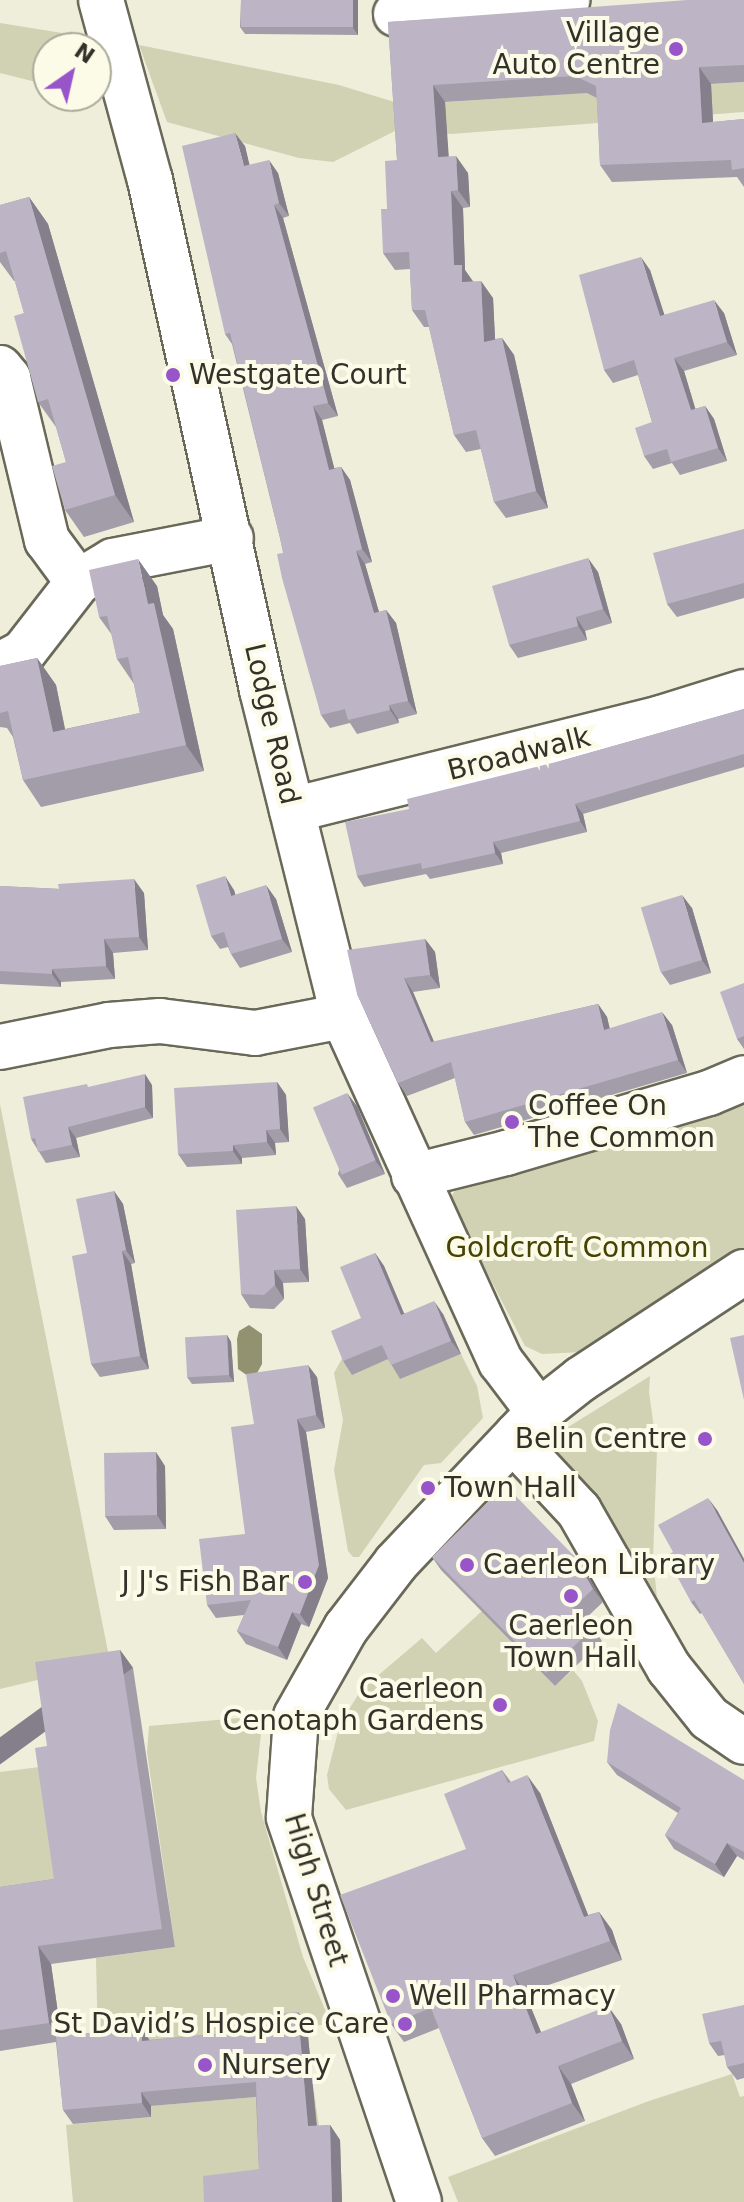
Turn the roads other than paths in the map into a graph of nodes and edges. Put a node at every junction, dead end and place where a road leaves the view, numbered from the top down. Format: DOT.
graph roads {
  1 [pos="101,0"];
  2 [pos="567,0"];
  3 [pos="396,14"];
  4 [pos="0,368"];
  5 [pos="231,538"];
  6 [pos="78,582"];
  7 [pos="0,665"];
  8 [pos="744,692"];
  9 [pos="292,810"];
  10 [pos="343,1016"];
  11 [pos="0,1047"];
  12 [pos="744,1078"];
  13 [pos="414,1176"];
  14 [pos="744,1272"];
  15 [pos="528,1424"];
  16 [pos="744,1742"];
  17 [pos="419,2202"];
  1 -- 5 [label="street, Lodge Road"];
  2 -- 3 [label="street"];
  4 -- 6 [label="street"];
  5 -- 6 [label="street"];
  5 -- 9 [label="street, Lodge Road"];
  6 -- 7 [label="street"];
  8 -- 9 [label="street, Broadwalk"];
  9 -- 10 [label="street, Lodge Road"];
  10 -- 11 [label="street"];
  10 -- 13 [label="street, Lodge Road"];
  12 -- 13 [label="street"];
  13 -- 15 [label="street, Lodge Road"];
  14 -- 15 [label="street"];
  15 -- 16 [label="street, Lodge Road"];
  15 -- 17 [label="street, High Street"];
}
